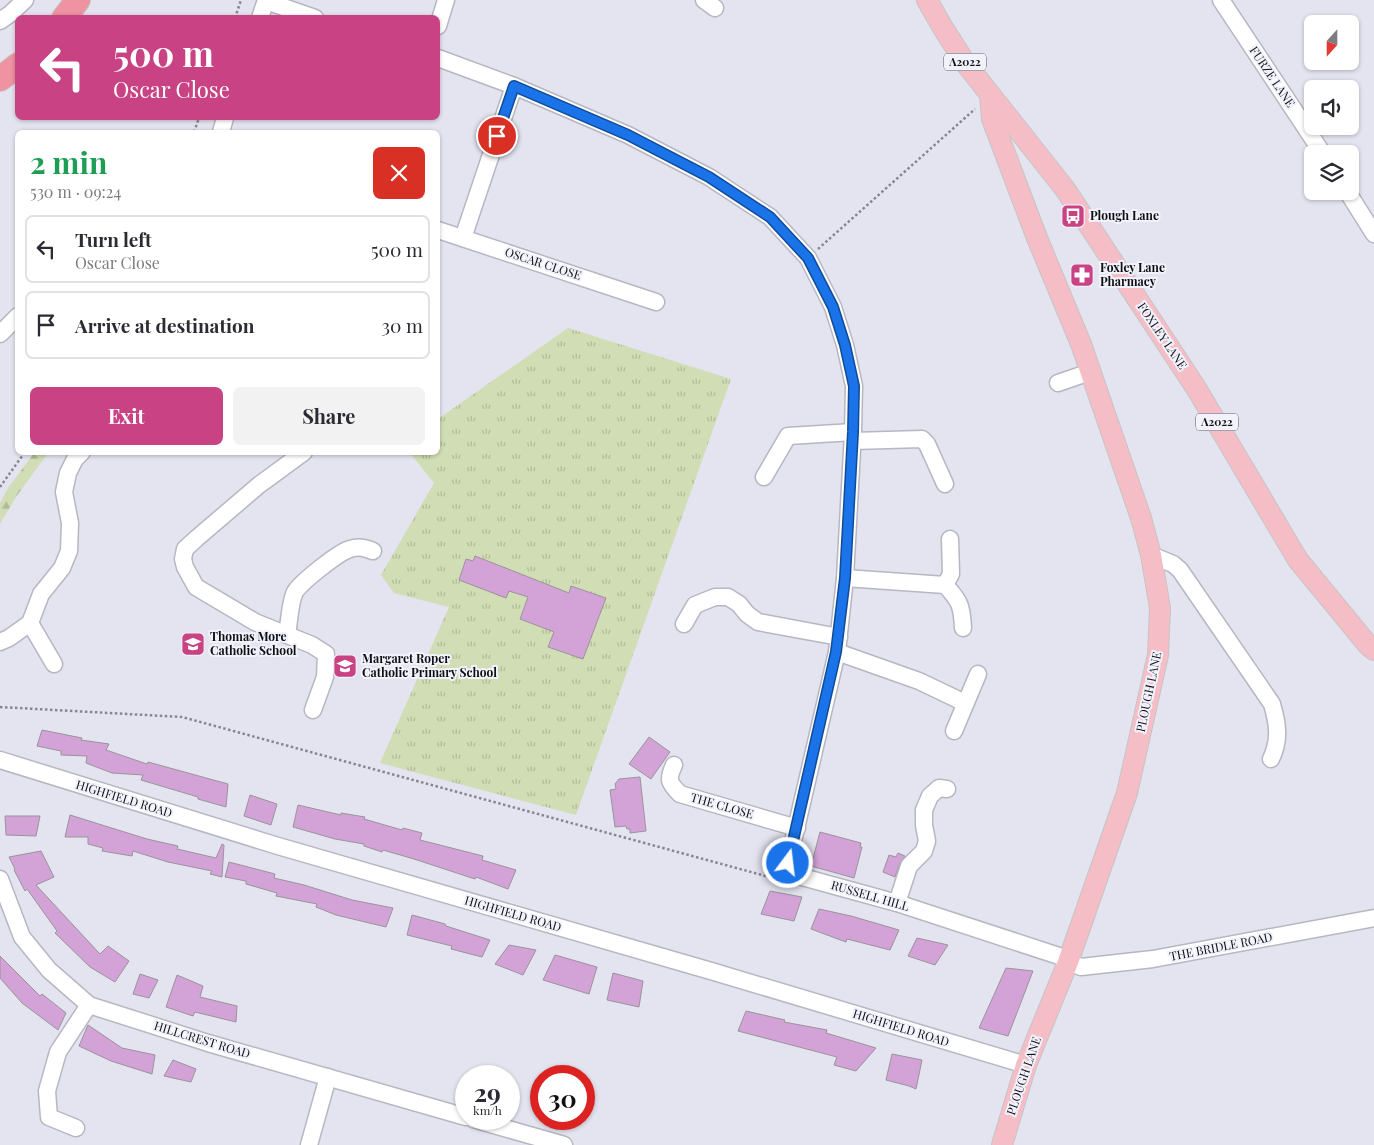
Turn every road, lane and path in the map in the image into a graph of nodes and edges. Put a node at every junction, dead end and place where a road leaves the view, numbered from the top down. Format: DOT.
graph roads {
  1 [pos="24,0"];
  2 [pos="78,0"];
  3 [pos="242,0"];
  4 [pos="446,0"];
  5 [pos="927,0"];
  6 [pos="1221,0"];
  7 [pos="266,1"];
  8 [pos="66,15"];
  9 [pos="237,15"];
  10 [pos="261,15"];
  11 [pos="306,15"];
  12 [pos="0,20"];
  13 [pos="440,20"];
  14 [pos="440,59"];
  15 [pos="15,67"];
  16 [pos="0,79"];
  17 [pos="514,86"];
  18 [pos="990,95"];
  19 [pos="1317,145"];
  20 [pos="1353,200"];
  21 [pos="440,231"];
  22 [pos="1374,234"];
  23 [pos="463,238"];
  24 [pos="808,258"];
  25 [pos="656,302"];
  26 [pos="15,319"];
  27 [pos="0,334"];
  28 [pos="1090,372"];
  29 [pos="1058,382"];
  30 [pos="853,436"];
  31 [pos="23,455"];
  32 [pos="79,455"];
  33 [pos="300,455"];
  34 [pos="764,477"];
  35 [pos="945,484"];
  36 [pos="0,487"];
  37 [pos="950,539"];
  38 [pos="373,551"];
  39 [pos="1151,556"];
  40 [pos="845,578"];
  41 [pos="945,586"];
  42 [pos="30,623"];
  43 [pos="684,624"];
  44 [pos="963,628"];
  45 [pos="286,635"];
  46 [pos="0,642"];
  47 [pos="838,645"];
  48 [pos="1374,650"];
  49 [pos="54,664"];
  50 [pos="978,674"];
  51 [pos="965,703"];
  52 [pos="0,707"];
  53 [pos="313,710"];
  54 [pos="954,731"];
  55 [pos="1271,759"];
  56 [pos="0,760"];
  57 [pos="674,765"];
  58 [pos="947,789"];
  59 [pos="797,828"];
  60 [pos="790,871"];
  61 [pos="0,879"];
  62 [pos="897,903"];
  63 [pos="1374,918"];
  64 [pos="1068,962"];
  65 [pos="89,1005"];
  66 [pos="1026,1065"];
  67 [pos="328,1077"];
  68 [pos="455,1114"];
  69 [pos="76,1128"];
  70 [pos="512,1130"];
  71 [pos="310,1145"];
  72 [pos="564,1145"];
  73 [pos="1002,1145"];
  1 -- 12 [label="street"];
  2 -- 8 [label="highway"];
  3 -- 9 [label="path"];
  4 -- 13 [label="street"];
  5 -- 18 [label="main road, FOXLEY LANE / A2022"];
  6 -- 19 [label="street, FURZE LANE"];
  7 -- 10 [label="street"];
  7 -- 11 [label="street"];
  14 -- 17 [label="street"];
  15 -- 16 [label="highway"];
  17 -- 23 [label="street"];
  17 -- 24 [label="street"];
  18 -- 24 [label="path"];
  18 -- 28 [label="main road, PLOUGH LANE"];
  18 -- 48 [label="main road, FOXLEY LANE / A2022"];
  20 -- 22 [label="street"];
  21 -- 23 [label="street, OSCAR CLOSE"];
  23 -- 25 [label="street, OSCAR CLOSE"];
  24 -- 30 [label="street"];
  26 -- 27 [label="street"];
  28 -- 29 [label="street"];
  28 -- 39 [label="main road, PLOUGH LANE"];
  30 -- 34 [label="street"];
  30 -- 35 [label="street"];
  30 -- 40 [label="street"];
  31 -- 36 [label="path"];
  32 -- 42 [label="street"];
  33 -- 45 [label="street"];
  37 -- 41 [label="street"];
  38 -- 45 [label="street"];
  39 -- 55 [label="street"];
  39 -- 64 [label="main road, PLOUGH LANE"];
  40 -- 41 [label="street"];
  40 -- 47 [label="street"];
  41 -- 44 [label="street"];
  42 -- 46 [label="street"];
  42 -- 49 [label="street"];
  43 -- 47 [label="street"];
  45 -- 53 [label="street"];
  47 -- 51 [label="street"];
  47 -- 59 [label="street"];
  50 -- 51 [label="street"];
  51 -- 54 [label="street"];
  52 -- 60 [label="path"];
  56 -- 66 [label="street, HIGHFIELD ROAD"];
  57 -- 59 [label="street, THE CLOSE"];
  58 -- 62 [label="street"];
  59 -- 60 [label="street"];
  60 -- 62 [label="street, RUSSELL HILL"];
  61 -- 65 [label="street, HILLCREST ROAD"];
  62 -- 64 [label="street, RUSSELL HILL"];
  63 -- 64 [label="street, THE BRIDLE ROAD"];
  64 -- 66 [label="main road, PLOUGH LANE"];
  65 -- 67 [label="street, HILLCREST ROAD"];
  65 -- 69 [label="street"];
  66 -- 73 [label="main road, PLOUGH LANE"];
  67 -- 68 [label="street, HILLCREST ROAD"];
  67 -- 71 [label="street"];
  70 -- 72 [label="street"];
}
